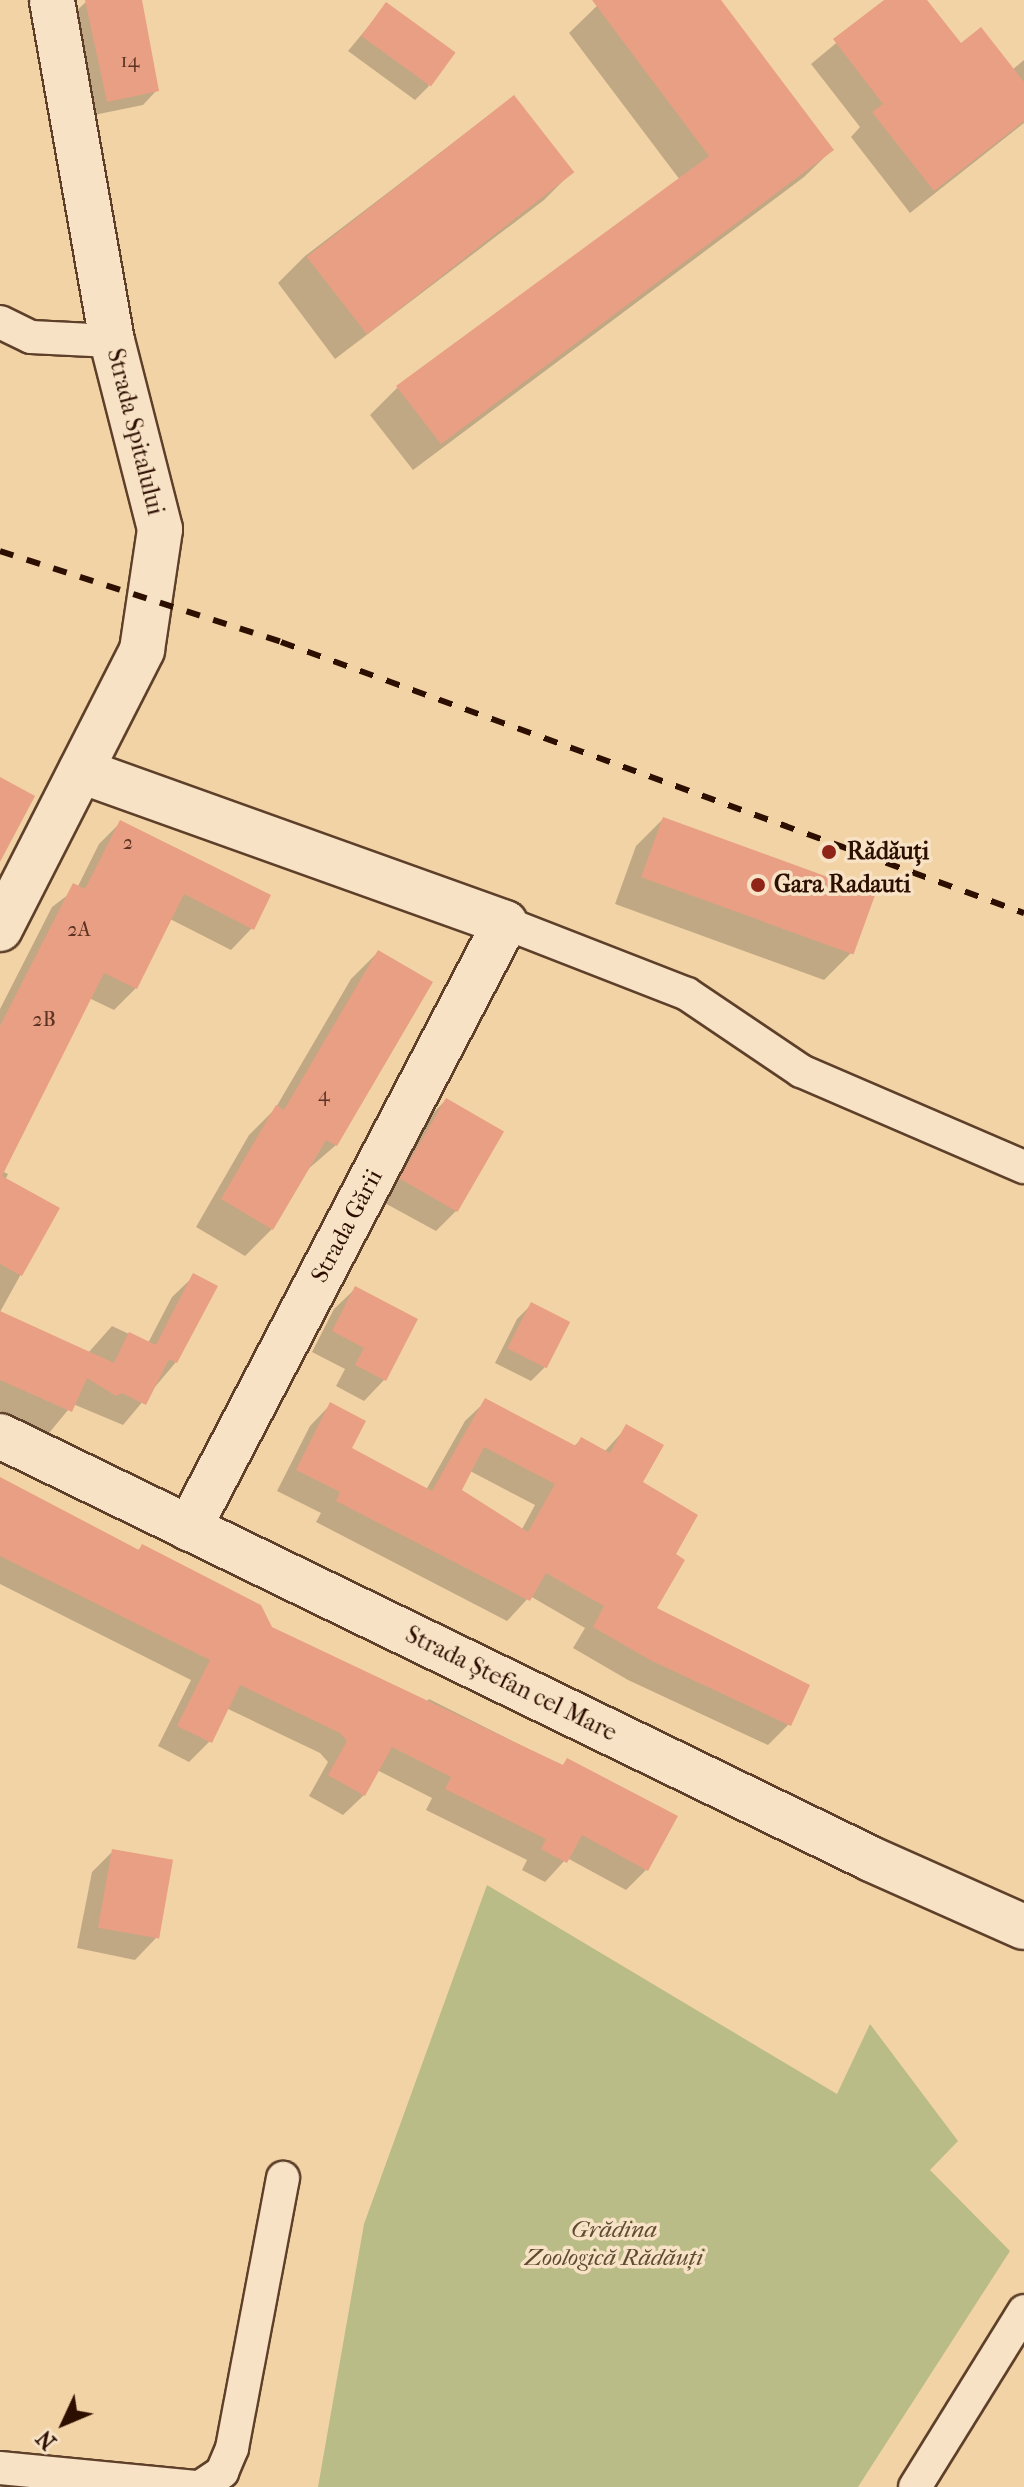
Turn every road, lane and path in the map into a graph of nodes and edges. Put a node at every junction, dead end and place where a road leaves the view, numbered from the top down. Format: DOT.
graph roads {
  1 [pos="52,0"];
  2 [pos="0,322"];
  3 [pos="112,341"];
  4 [pos="81,771"];
  5 [pos="505,923"];
  6 [pos="0,929"];
  7 [pos="1024,1167"];
  8 [pos="0,1436"];
  9 [pos="189,1528"];
  10 [pos="1024,1927"];
  11 [pos="283,2178"];
  12 [pos="1024,2311"];
  13 [pos="0,2468"];
  14 [pos="199,2487"];
  15 [pos="915,2487"];
  1 -- 3 [label="main road, Strada Spitalului"];
  2 -- 3 [label="street"];
  3 -- 4 [label="main road, Strada Spitalului"];
  4 -- 5 [label="main road"];
  4 -- 6 [label="main road, Strada Spitalului"];
  5 -- 7 [label="street"];
  5 -- 9 [label="main road, Strada Gării"];
  8 -- 9 [label="main road, Strada Ștefan cel Mare"];
  9 -- 10 [label="main road, Strada Ștefan cel Mare"];
  11 -- 14 [label="street"];
  12 -- 15 [label="street"];
  13 -- 14 [label="street"];
}
